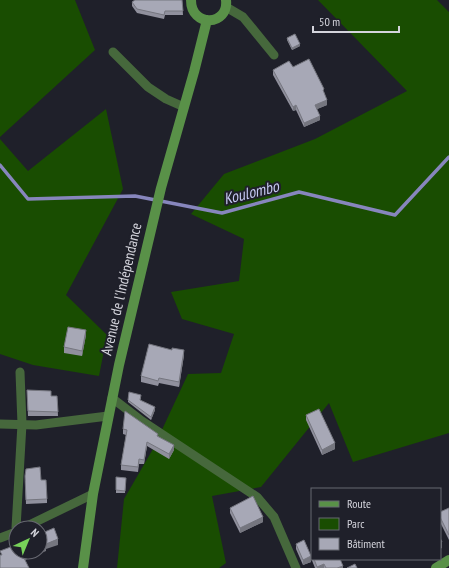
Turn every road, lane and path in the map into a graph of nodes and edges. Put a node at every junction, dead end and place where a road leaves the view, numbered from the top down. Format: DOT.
graph roads {
  1 [pos="191,0"];
  2 [pos="226,3"];
  3 [pos="207,20"];
  4 [pos="113,52"];
  5 [pos="274,55"];
  6 [pos="184,107"];
  7 [pos="20,372"];
  8 [pos="112,398"];
  9 [pos="108,416"];
  10 [pos="0,424"];
  11 [pos="22,424"];
  12 [pos="93,494"];
  13 [pos="16,520"];
  14 [pos="40,520"];
  15 [pos="449,560"];
  16 [pos="83,568"];
  17 [pos="296,568"];
  18 [pos="436,568"];
  1 -- 3 [label="street"];
  2 -- 3 [label="street"];
  2 -- 5 [label="street"];
  3 -- 6 [label="street, Avenue de l'Indépendance"];
  4 -- 6 [label="street"];
  6 -- 8 [label="street, Avenue de l'Indépendance"];
  7 -- 11 [label="street"];
  8 -- 9 [label="street, Avenue de l'Indépendance"];
  8 -- 17 [label="street"];
  9 -- 11 [label="street"];
  9 -- 12 [label="street, Avenue de l'Indépendance"];
  10 -- 11 [label="street"];
  11 -- 13 [label="street"];
  12 -- 14 [label="street"];
  12 -- 16 [label="street, Avenue de l'Indépendance"];
  15 -- 18 [label="street"];
}
